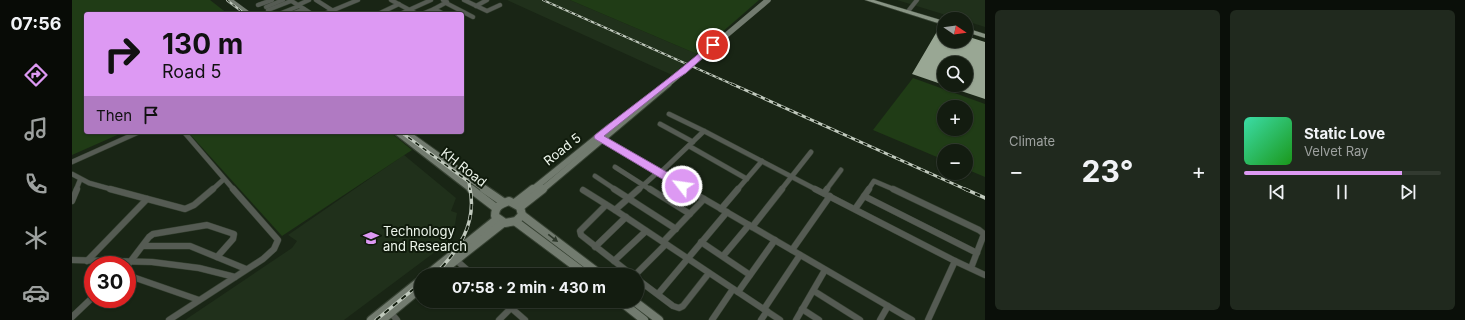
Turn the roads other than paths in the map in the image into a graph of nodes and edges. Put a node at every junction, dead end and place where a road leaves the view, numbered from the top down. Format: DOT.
graph roads {
  1 [pos="222,0"];
  2 [pos="229,0"];
  3 [pos="262,0"];
  4 [pos="272,0"];
  5 [pos="283,0"];
  6 [pos="291,0"];
  7 [pos="310,0"];
  8 [pos="316,0"];
  9 [pos="358,0"];
  10 [pos="391,0"];
  11 [pos="416,0"];
  12 [pos="431,0"];
  13 [pos="443,0"];
  14 [pos="453,0"];
  15 [pos="464,0"];
  16 [pos="474,0"];
  17 [pos="487,0"];
  18 [pos="768,0"];
  19 [pos="773,0"];
  20 [pos="868,0"];
  21 [pos="875,0"];
  22 [pos="917,0"];
  23 [pos="469,2"];
  24 [pos="447,3"];
  25 [pos="399,4"];
  26 [pos="423,4"];
  27 [pos="298,5"];
  28 [pos="500,5"];
  29 [pos="476,6"];
  30 [pos="434,9"];
  31 [pos="306,10"];
  32 [pos="333,10"];
  33 [pos="410,10"];
  34 [pos="909,10"];
  35 [pos="238,12"];
  36 [pos="245,12"];
  37 [pos="283,12"];
  38 [pos="298,12"];
  39 [pos="304,12"];
  40 [pos="309,12"];
  41 [pos="328,12"];
  42 [pos="336,12"];
  43 [pos="382,12"];
  44 [pos="405,12"];
  45 [pos="414,12"];
  46 [pos="427,12"];
  47 [pos="440,12"];
  48 [pos="464,12"];
  49 [pos="464,12"];
  50 [pos="473,17"];
  51 [pos="937,20"];
  52 [pos="937,21"];
  53 [pos="973,31"];
  54 [pos="985,35"];
  55 [pos="698,59"];
  56 [pos="669,114"];
  57 [pos="660,124"];
  58 [pos="704,131"];
  59 [pos="135,134"];
  60 [pos="186,134"];
  61 [pos="400,134"];
  62 [pos="408,134"];
  63 [pos="600,138"];
  64 [pos="691,144"];
  65 [pos="811,152"];
  66 [pos="762,161"];
  67 [pos="72,162"];
  68 [pos="615,168"];
  69 [pos="841,170"];
  70 [pos="659,172"];
  71 [pos="72,174"];
  72 [pos="595,176"];
  73 [pos="792,176"];
  74 [pos="224,179"];
  75 [pos="747,179"];
  76 [pos="80,180"];
  77 [pos="643,185"];
  78 [pos="75,189"];
  79 [pos="583,190"];
  80 [pos="824,193"];
  81 [pos="830,196"];
  82 [pos="864,196"];
  83 [pos="629,198"];
  84 [pos="147,199"];
  85 [pos="704,199"];
  86 [pos="72,201"];
  87 [pos="503,202"];
  88 [pos="606,205"];
  89 [pos="496,208"];
  90 [pos="855,209"];
  91 [pos="615,210"];
  92 [pos="724,210"];
  93 [pos="518,211"];
  94 [pos="690,214"];
  95 [pos="626,217"];
  96 [pos="500,221"];
  97 [pos="751,226"];
  98 [pos="676,229"];
  99 [pos="646,230"];
  100 [pos="775,240"];
  101 [pos="701,242"];
  102 [pos="665,243"];
  103 [pos="143,246"];
  104 [pos="594,247"];
  105 [pos="792,250"];
  106 [pos="977,253"];
  107 [pos="800,255"];
  108 [pos="91,256"];
  109 [pos="135,256"];
  110 [pos="723,256"];
  111 [pos="217,257"];
  112 [pos="688,258"];
  113 [pos="72,260"];
  114 [pos="84,260"];
  115 [pos="456,260"];
  116 [pos="956,261"];
  117 [pos="614,262"];
  118 [pos="136,263"];
  119 [pos="436,268"];
  120 [pos="446,268"];
  121 [pos="465,268"];
  122 [pos="579,268"];
  123 [pos="592,268"];
  124 [pos="622,268"];
  125 [pos="642,268"];
  126 [pos="971,268"];
  127 [pos="246,269"];
  128 [pos="825,270"];
  129 [pos="709,273"];
  130 [pos="750,274"];
  131 [pos="985,275"];
  132 [pos="235,277"];
  133 [pos="136,278"];
  134 [pos="644,284"];
  135 [pos="414,286"];
  136 [pos="736,290"];
  137 [pos="814,291"];
  138 [pos="414,294"];
  139 [pos="658,294"];
  140 [pos="199,300"];
  141 [pos="84,306"];
  142 [pos="888,306"];
  143 [pos="511,308"];
  144 [pos="629,308"];
  145 [pos="643,308"];
  146 [pos="802,309"];
  147 [pos="765,310"];
  148 [pos="390,313"];
  149 [pos="72,317"];
  150 [pos="642,319"];
  151 [pos="169,320"];
  152 [pos="371,320"];
  153 [pos="382,320"];
  154 [pos="397,320"];
  155 [pos="499,320"];
  156 [pos="525,320"];
  157 [pos="659,320"];
  158 [pos="712,320"];
  159 [pos="761,320"];
  160 [pos="780,320"];
  161 [pos="796,320"];
  162 [pos="819,320"];
  163 [pos="860,320"];
  164 [pos="880,320"];
  165 [pos="912,320"];
  166 [pos="928,320"];
  1 -- 35 [label="street"];
  2 -- 36 [label="street"];
  3 -- 4 [label="street"];
  5 -- 6 [label="street"];
  6 -- 27 [label="street"];
  7 -- 27 [label="street"];
  8 -- 32 [label="street"];
  9 -- 32 [label="street"];
  10 -- 25 [label="street"];
  11 -- 26 [label="street"];
  12 -- 26 [label="street"];
  13 -- 24 [label="street"];
  14 -- 24 [label="street"];
  15 -- 23 [label="street"];
  16 -- 23 [label="street"];
  17 -- 29 [label="street"];
  18 -- 55 [label="street, Road 5"];
  19 -- 55 [label="street, Road 5"];
  20 -- 52 [label="main road"];
  21 -- 34 [label="main road"];
  22 -- 34 [label="street"];
  23 -- 29 [label="street"];
  24 -- 30 [label="street"];
  24 -- 48 [label="street"];
  25 -- 33 [label="street"];
  25 -- 43 [label="street"];
  26 -- 33 [label="street"];
  27 -- 31 [label="street"];
  27 -- 37 [label="street"];
  28 -- 29 [label="street"];
  30 -- 46 [label="street"];
  30 -- 47 [label="street"];
  31 -- 38 [label="street"];
  31 -- 39 [label="street"];
  31 -- 40 [label="street"];
  32 -- 41 [label="street"];
  32 -- 42 [label="street"];
  33 -- 44 [label="street"];
  33 -- 45 [label="street"];
  34 -- 51 [label="main road"];
  49 -- 50 [label="street"];
  53 -- 54 [label="main road"];
  55 -- 63 [label="street, Road 5"];
  56 -- 58 [label="street"];
  57 -- 64 [label="street"];
  58 -- 64 [label="street"];
  58 -- 66 [label="street"];
  59 -- 67 [label="street"];
  60 -- 74 [label="street"];
  61 -- 89 [label="street, KH Road"];
  62 -- 87 [label="street, KH Road"];
  63 -- 70 [label="street"];
  63 -- 93 [label="street, Road 5"];
  64 -- 70 [label="street"];
  64 -- 75 [label="street"];
  65 -- 73 [label="street"];
  66 -- 73 [label="street"];
  66 -- 75 [label="street"];
  68 -- 77 [label="street"];
  69 -- 80 [label="street"];
  70 -- 77 [label="street"];
  70 -- 85 [label="street"];
  71 -- 76 [label="street"];
  72 -- 83 [label="street"];
  73 -- 80 [label="street"];
  73 -- 97 [label="street"];
  74 -- 84 [label="street"];
  74 -- 127 [label="street"];
  75 -- 92 [label="street"];
  76 -- 78 [label="street"];
  76 -- 84 [label="street"];
  77 -- 83 [label="street"];
  77 -- 94 [label="street"];
  78 -- 86 [label="street"];
  79 -- 88 [label="street"];
  80 -- 81 [label="street"];
  81 -- 90 [label="street"];
  81 -- 105 [label="street"];
  82 -- 90 [label="street"];
  82 -- 106 [label="street"];
  82 -- 106 [label="street"];
  83 -- 91 [label="street"];
  83 -- 98 [label="street"];
  84 -- 108 [label="street"];
  85 -- 92 [label="street"];
  85 -- 94 [label="street"];
  87 -- 89 [label="street"];
  87 -- 93 [label="street"];
  88 -- 91 [label="street"];
  88 -- 104 [label="street"];
  89 -- 96 [label="street"];
  90 -- 116 [label="street"];
  91 -- 95 [label="street"];
  92 -- 97 [label="street"];
  92 -- 101 [label="street"];
  93 -- 96 [label="street"];
  93 -- 122 [label="street"];
  93 -- 123 [label="street, one-way"];
  94 -- 98 [label="street"];
  95 -- 99 [label="street"];
  95 -- 104 [label="street"];
  96 -- 115 [label="street"];
  96 -- 119 [label="street"];
  97 -- 100 [label="street"];
  97 -- 110 [label="street"];
  98 -- 102 [label="street"];
  99 -- 102 [label="street"];
  99 -- 117 [label="street"];
  100 -- 105 [label="street"];
  100 -- 130 [label="street"];
  101 -- 110 [label="street"];
  101 -- 112 [label="street"];
  102 -- 112 [label="street"];
  102 -- 125 [label="street"];
  103 -- 109 [label="street"];
  103 -- 111 [label="street"];
  103 -- 111 [label="street"];
  104 -- 117 [label="street"];
  105 -- 107 [label="street"];
  106 -- 126 [label="street"];
  107 -- 128 [label="street"];
  107 -- 147 [label="street"];
  110 -- 130 [label="street"];
  111 -- 127 [label="street"];
  112 -- 129 [label="street"];
  112 -- 139 [label="street"];
  113 -- 114 [label="street"];
  115 -- 120 [label="street"];
  115 -- 121 [label="street"];
  116 -- 126 [label="street"];
  116 -- 166 [label="street"];
  117 -- 124 [label="street"];
  118 -- 132 [label="street"];
  126 -- 131 [label="street"];
  127 -- 132 [label="street"];
  128 -- 137 [label="street"];
  128 -- 142 [label="street"];
  129 -- 136 [label="street"];
  129 -- 139 [label="street"];
  130 -- 136 [label="street"];
  132 -- 140 [label="street"];
  133 -- 140 [label="street"];
  134 -- 139 [label="street"];
  135 -- 152 [label="street"];
  136 -- 147 [label="street"];
  136 -- 158 [label="street"];
  137 -- 146 [label="street"];
  137 -- 163 [label="street"];
  138 -- 148 [label="street"];
  140 -- 151 [label="street"];
  141 -- 149 [label="street"];
  142 -- 164 [label="street"];
  142 -- 165 [label="street"];
  143 -- 155 [label="street"];
  143 -- 156 [label="street"];
  144 -- 150 [label="street"];
  145 -- 157 [label="street"];
  146 -- 161 [label="street"];
  146 -- 162 [label="street"];
  147 -- 159 [label="street"];
  147 -- 160 [label="street"];
  148 -- 153 [label="street"];
  148 -- 154 [label="street"];
}
